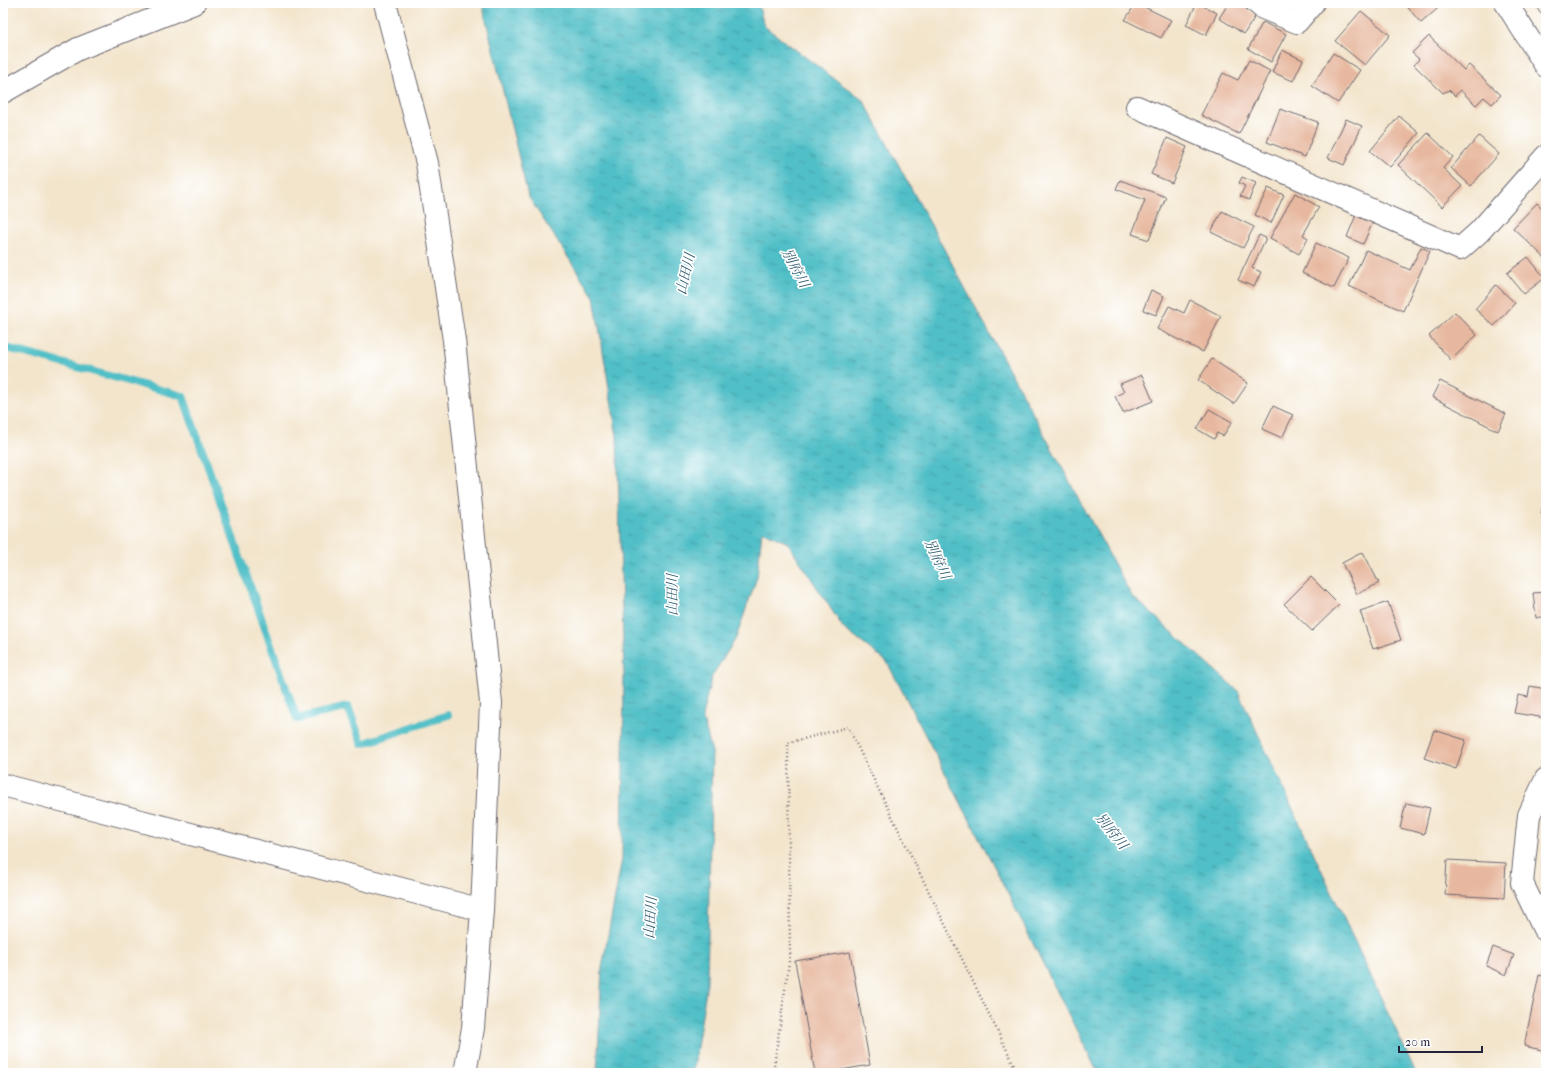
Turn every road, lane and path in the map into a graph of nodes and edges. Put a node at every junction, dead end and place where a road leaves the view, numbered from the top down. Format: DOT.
graph roads {
  1 [pos="194,3"];
  2 [pos="385,3"];
  3 [pos="1257,3"];
  4 [pos="1313,3"];
  5 [pos="1506,3"];
  6 [pos="1546,66"];
  7 [pos="3,92"];
  8 [pos="1137,107"];
  9 [pos="1546,156"];
  10 [pos="1546,779"];
  11 [pos="3,785"];
  12 [pos="482,910"];
  13 [pos="1546,930"];
  14 [pos="465,1073"];
  15 [pos="773,1073"];
  16 [pos="1018,1073"];
  1 -- 7 [label="street"];
  2 -- 12 [label="street"];
  3 -- 4 [label="street"];
  5 -- 6 [label="street"];
  8 -- 9 [label="street"];
  10 -- 13 [label="street"];
  11 -- 12 [label="street"];
  12 -- 14 [label="street"];
  15 -- 16 [label="path"];
}
